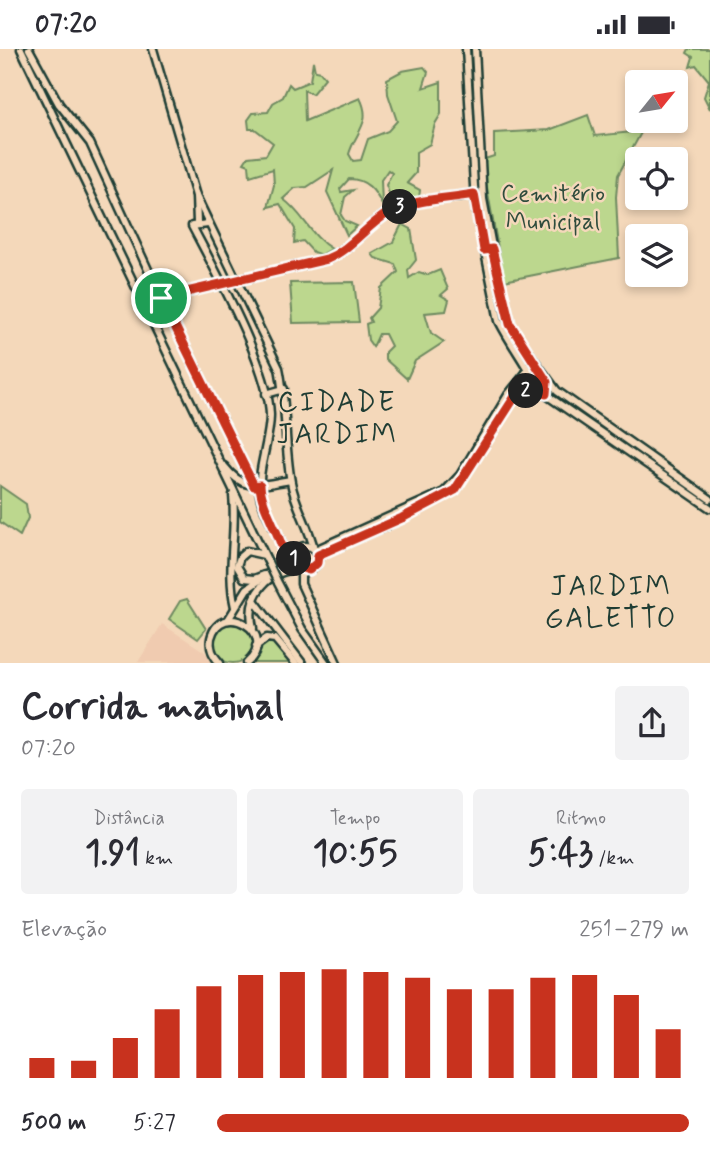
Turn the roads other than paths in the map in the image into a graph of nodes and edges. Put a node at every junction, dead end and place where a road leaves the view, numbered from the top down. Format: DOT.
graph roads {
  1 [pos="21,49"];
  2 [pos="29,49"];
  3 [pos="153,49"];
  4 [pos="466,49"];
  5 [pos="475,49"];
  6 [pos="477,72"];
  7 [pos="467,73"];
  8 [pos="474,194"];
  9 [pos="196,196"];
  10 [pos="208,224"];
  11 [pos="195,225"];
  12 [pos="492,249"];
  13 [pos="484,250"];
  14 [pos="495,264"];
  15 [pos="487,266"];
  16 [pos="238,281"];
  17 [pos="222,284"];
  18 [pos="491,286"];
  19 [pos="501,289"];
  20 [pos="161,298"];
  21 [pos="529,369"];
  22 [pos="544,376"];
  23 [pos="284,389"];
  24 [pos="542,392"];
  25 [pos="266,394"];
  26 [pos="213,452"];
  27 [pos="290,480"];
  28 [pos="257,486"];
  29 [pos="232,490"];
  30 [pos="710,499"];
  31 [pos="710,508"];
  32 [pos="400,516"];
  33 [pos="311,534"];
  34 [pos="306,546"];
  35 [pos="316,551"];
  36 [pos="294,555"];
  37 [pos="266,559"];
  38 [pos="283,565"];
  39 [pos="303,570"];
  40 [pos="264,575"];
  41 [pos="254,599"];
  42 [pos="235,607"];
  43 [pos="228,620"];
  44 [pos="255,634"];
  45 [pos="256,646"];
  46 [pos="220,663"];
  47 [pos="247,663"];
  48 [pos="295,663"];
  49 [pos="302,663"];
  50 [pos="326,663"];
  51 [pos="337,663"];
  1 -- 26 [label="main road"];
  2 -- 20 [label="main road"];
  3 -- 9 [label="main road"];
  4 -- 7 [label="main road"];
  5 -- 6 [label="main road"];
  6 -- 7 [label="main road"];
  6 -- 12 [label="main road"];
  7 -- 8 [label="main road"];
  8 -- 13 [label="main road"];
  8 -- 16 [label="main road"];
  9 -- 10 [label="main road"];
  9 -- 11 [label="main road"];
  10 -- 11 [label="main road"];
  10 -- 16 [label="main road"];
  11 -- 17 [label="main road"];
  12 -- 13 [label="main road"];
  12 -- 14 [label="main road"];
  13 -- 15 [label="main road"];
  14 -- 15 [label="main road"];
  14 -- 19 [label="main road"];
  15 -- 18 [label="main road"];
  16 -- 17 [label="main road"];
  16 -- 23 [label="main road"];
  17 -- 20 [label="main road"];
  17 -- 25 [label="main road"];
  18 -- 19 [label="main road"];
  18 -- 21 [label="main road"];
  19 -- 22 [label="main road"];
  20 -- 28 [label="main road"];
  21 -- 24 [label="main road"];
  21 -- 32 [label="main road"];
  22 -- 24 [label="main road"];
  22 -- 30 [label="main road"];
  23 -- 25 [label="main road"];
  23 -- 27 [label="main road"];
  24 -- 31 [label="main road"];
  24 -- 32 [label="main road"];
  25 -- 28 [label="main road"];
  26 -- 28 [label="main road"];
  26 -- 29 [label="main road"];
  27 -- 28 [label="main road"];
  27 -- 33 [label="main road"];
  28 -- 38 [label="main road"];
  29 -- 37 [label="main road"];
  29 -- 42 [label="main road"];
  32 -- 35 [label="main road"];
  33 -- 34 [label="main road"];
  33 -- 35 [label="main road"];
  34 -- 35 [label="main road"];
  34 -- 36 [label="main road"];
  35 -- 39 [label="main road"];
  36 -- 38 [label="main road"];
  36 -- 39 [label="main road"];
  37 -- 40 [label="main road"];
  37 -- 50 [label="main road, bridge"];
  38 -- 40 [label="main road"];
  39 -- 41 [label="main road"];
  39 -- 51 [label="main road"];
  40 -- 42 [label="main road"];
  41 -- 44 [label="main road"];
  41 -- 49 [label="main road"];
  42 -- 43 [label="main road"];
  43 -- 44 [label="main road"];
  43 -- 46 [label="main road"];
  44 -- 45 [label="main road"];
  45 -- 47 [label="main road"];
  45 -- 48 [label="main road"];
}
